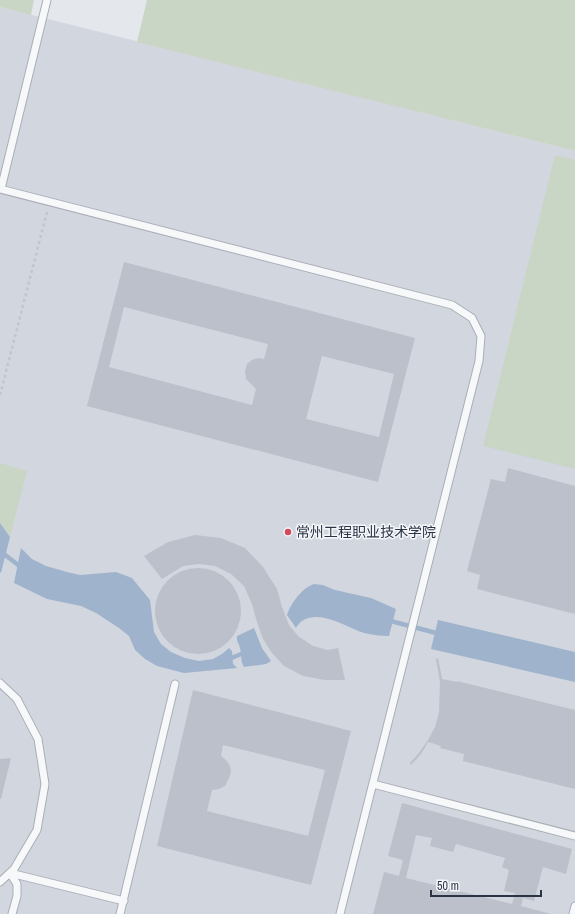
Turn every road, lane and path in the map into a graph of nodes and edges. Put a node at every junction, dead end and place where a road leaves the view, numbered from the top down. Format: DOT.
graph roads {
  1 [pos="48,0"];
  2 [pos="0,189"];
  3 [pos="50,201"];
  4 [pos="0,395"];
  5 [pos="0,683"];
  6 [pos="175,684"];
  7 [pos="373,784"];
  8 [pos="575,836"];
  9 [pos="10,873"];
  10 [pos="0,882"];
  11 [pos="124,901"];
  12 [pos="575,906"];
  13 [pos="12,914"];
  14 [pos="120,914"];
  15 [pos="340,914"];
  16 [pos="573,914"];
  1 -- 2 [label="lane"];
  2 -- 3 [label="lane"];
  3 -- 4 [label="path"];
  3 -- 7 [label="lane"];
  5 -- 9 [label="lane"];
  6 -- 11 [label="lane"];
  7 -- 8 [label="lane"];
  7 -- 15 [label="lane"];
  9 -- 10 [label="lane"];
  9 -- 11 [label="lane"];
  9 -- 13 [label="lane"];
  11 -- 14 [label="lane"];
  12 -- 16 [label="lane"];
}
